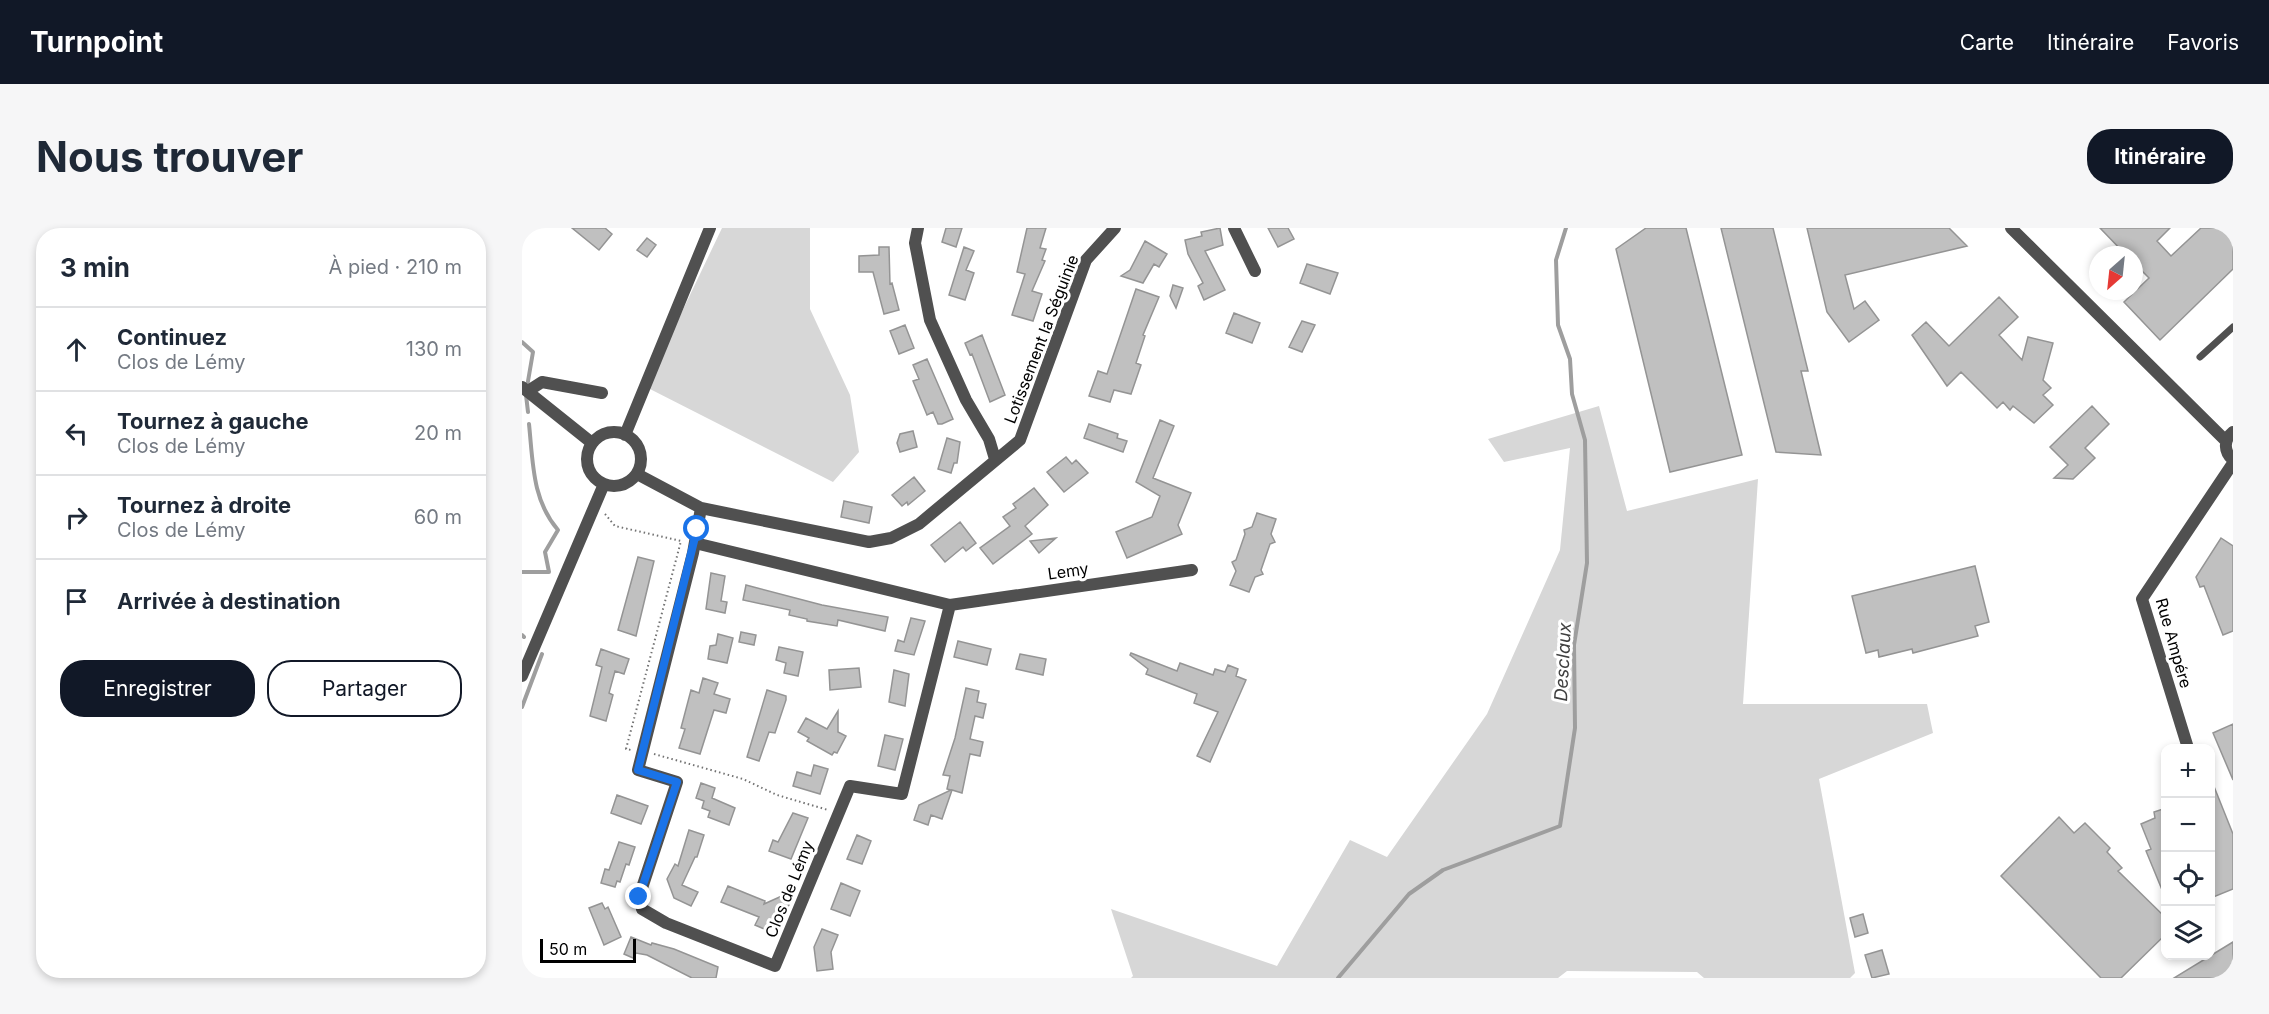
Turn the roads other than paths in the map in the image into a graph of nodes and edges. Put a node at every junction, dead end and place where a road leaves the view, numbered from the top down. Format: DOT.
graph roads {
  1 [pos="711,228"];
  2 [pos="918,228"];
  3 [pos="1115,228"];
  4 [pos="1234,228"];
  5 [pos="2011,228"];
  6 [pos="1255,271"];
  7 [pos="2233,327"];
  8 [pos="2200,357"];
  9 [pos="525,389"];
  10 [pos="602,393"];
  11 [pos="625,435"];
  12 [pos="2230,437"];
  13 [pos="592,443"];
  14 [pos="996,459"];
  15 [pos="2233,462"];
  16 [pos="637,474"];
  17 [pos="604,484"];
  18 [pos="701,508"];
  19 [pos="695,543"];
  20 [pos="1192,570"];
  21 [pos="950,605"];
  22 [pos="522,676"];
  23 [pos="2187,744"];
  1 -- 11 [label="street"];
  2 -- 14 [label="street, Lotissement la Séguinie"];
  3 -- 14 [label="street, Lotissement la Séguinie"];
  4 -- 6 [label="street"];
  5 -- 12 [label="street"];
  7 -- 8 [label="lane"];
  9 -- 10 [label="street"];
  9 -- 13 [label="street"];
  11 -- 13 [label="street"];
  11 -- 16 [label="street"];
  12 -- 15 [label="street"];
  13 -- 17 [label="street"];
  14 -- 18 [label="street, Lotissement la Séguinie"];
  15 -- 23 [label="street, Rue Ampére"];
  16 -- 17 [label="street"];
  16 -- 18 [label="street, Lotissement la Séguinie"];
  17 -- 22 [label="street"];
  18 -- 19 [label="street, Clos de Lémy"];
  19 -- 21 [label="street"];
  19 -- 21 [label="street, Clos de Lémy"];
  20 -- 21 [label="street, Lemy"];
}
